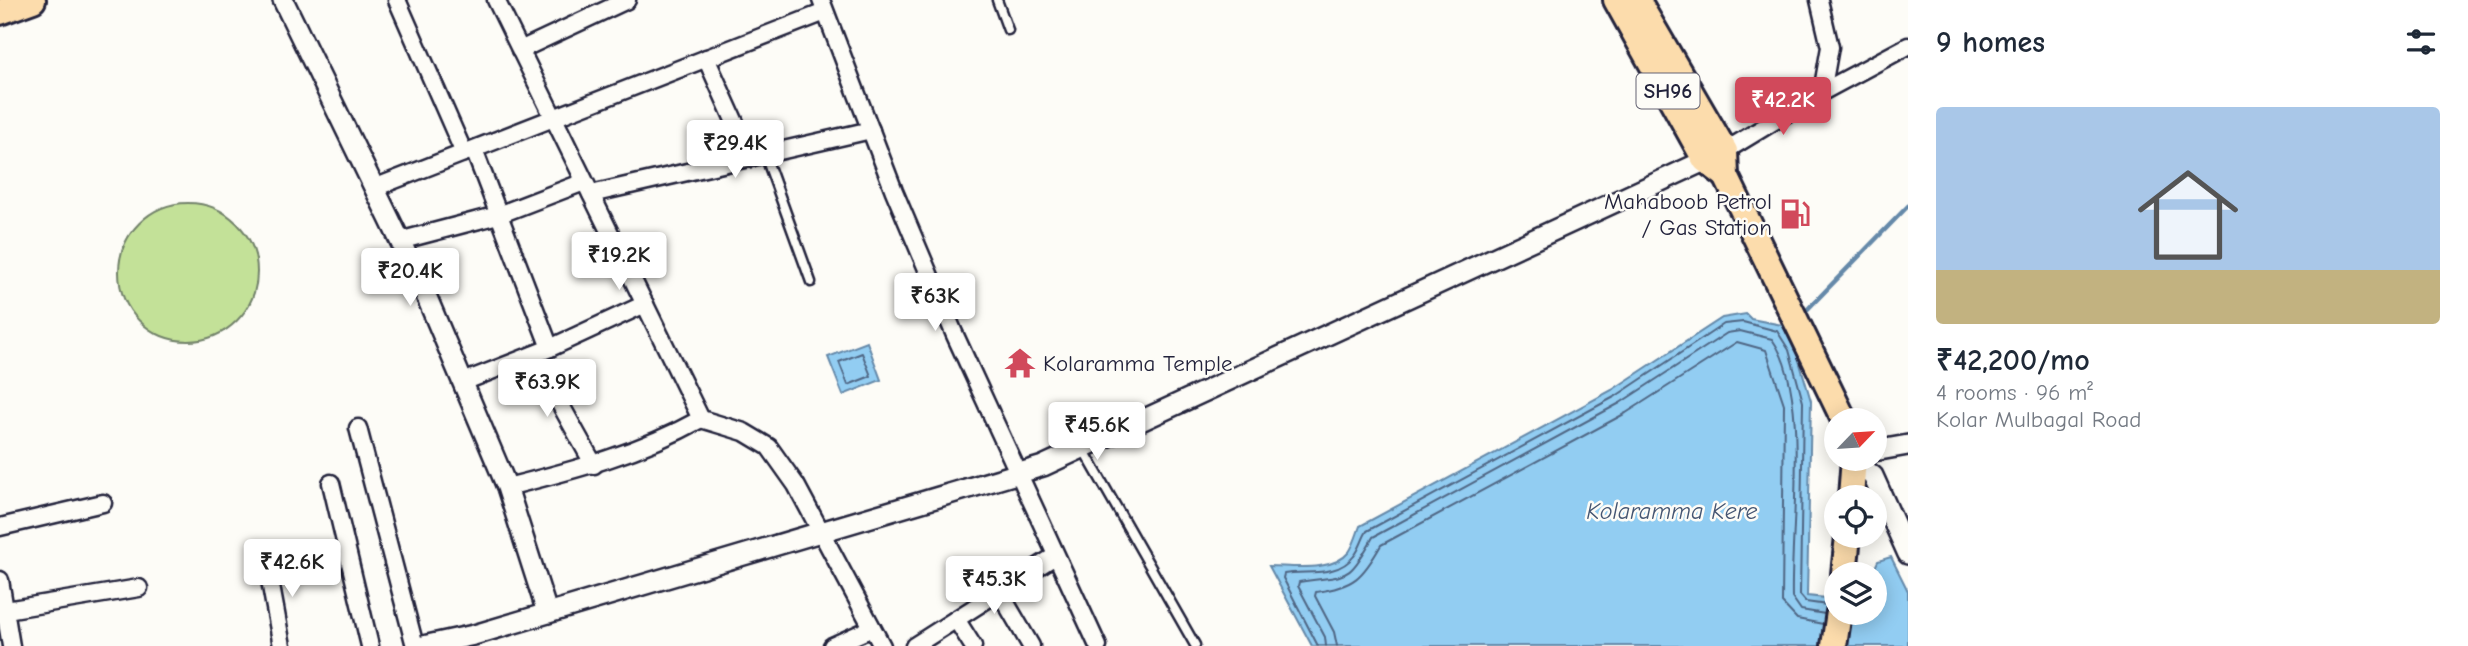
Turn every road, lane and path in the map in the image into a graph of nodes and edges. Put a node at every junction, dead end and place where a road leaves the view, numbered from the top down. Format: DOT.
graph roads {
  1 [pos="33,0"];
  2 [pos="283,0"];
  3 [pos="397,0"];
  4 [pos="496,0"];
  5 [pos="626,0"];
  6 [pos="997,0"];
  7 [pos="1616,0"];
  8 [pos="1637,0"];
  9 [pos="1819,0"];
  10 [pos="823,6"];
  11 [pos="0,12"];
  12 [pos="1008,30"];
  13 [pos="1908,46"];
  14 [pos="520,50"];
  15 [pos="706,58"];
  16 [pos="1822,92"];
  17 [pos="551,117"];
  18 [pos="872,130"];
  19 [pos="469,151"];
  20 [pos="758,156"];
  21 [pos="1715,156"];
  22 [pos="374,188"];
  23 [pos="588,188"];
  24 [pos="498,215"];
  25 [pos="398,241"];
  26 [pos="811,282"];
  27 [pos="645,304"];
  28 [pos="550,348"];
  29 [pos="533,355"];
  30 [pos="463,382"];
  31 [pos="1838,408"];
  32 [pos="701,419"];
  33 [pos="358,428"];
  34 [pos="1908,445"];
  35 [pos="1082,447"];
  36 [pos="1887,450"];
  37 [pos="594,465"];
  38 [pos="1870,471"];
  39 [pos="1017,475"];
  40 [pos="331,482"];
  41 [pos="508,487"];
  42 [pos="103,503"];
  43 [pos="0,527"];
  44 [pos="820,530"];
  45 [pos="1908,554"];
  46 [pos="1055,556"];
  47 [pos="266,559"];
  48 [pos="0,580"];
  49 [pos="139,588"];
  50 [pos="999,592"];
  51 [pos="3,611"];
  52 [pos="547,612"];
  53 [pos="956,619"];
  54 [pos="1837,625"];
  55 [pos="872,628"];
  56 [pos="1195,645"];
  57 [pos="11,646"];
  58 [pos="282,646"];
  59 [pos="370,646"];
  60 [pos="415,646"];
  61 [pos="423,646"];
  62 [pos="832,646"];
  63 [pos="882,646"];
  64 [pos="914,646"];
  65 [pos="973,646"];
  66 [pos="1031,646"];
  67 [pos="1098,646"];
  68 [pos="1834,646"];
  1 -- 11 [label="main road"];
  2 -- 22 [label="street"];
  3 -- 19 [label="street"];
  4 -- 14 [label="street"];
  5 -- 14 [label="street"];
  6 -- 12 [label="lane"];
  7 -- 21 [label="main road, SH96"];
  8 -- 21 [label="main road, SH96"];
  9 -- 16 [label="street"];
  10 -- 15 [label="street"];
  10 -- 18 [label="street"];
  13 -- 16 [label="street"];
  14 -- 17 [label="street"];
  15 -- 17 [label="street"];
  15 -- 20 [label="street"];
  16 -- 21 [label="street"];
  17 -- 19 [label="street"];
  17 -- 23 [label="street"];
  18 -- 20 [label="street"];
  18 -- 39 [label="street"];
  19 -- 22 [label="street"];
  19 -- 24 [label="street"];
  20 -- 23 [label="street"];
  20 -- 26 [label="lane"];
  21 -- 31 [label="main road, SH96"];
  21 -- 35 [label="street"];
  22 -- 25 [label="street"];
  23 -- 24 [label="street"];
  23 -- 27 [label="street"];
  24 -- 25 [label="street"];
  24 -- 28 [label="street"];
  25 -- 30 [label="street"];
  27 -- 28 [label="street"];
  27 -- 32 [label="street"];
  28 -- 29 [label="street"];
  29 -- 30 [label="street"];
  29 -- 37 [label="street"];
  30 -- 41 [label="street"];
  32 -- 37 [label="street"];
  32 -- 44 [label="street"];
  33 -- 60 [label="street"];
  34 -- 36 [label="street"];
  35 -- 39 [label="street"];
  35 -- 56 [label="lane"];
  37 -- 41 [label="street"];
  38 -- 45 [label="street"];
  39 -- 44 [label="street"];
  39 -- 46 [label="street"];
  40 -- 59 [label="street"];
  41 -- 52 [label="street"];
  42 -- 43 [label="street"];
  44 -- 52 [label="street"];
  44 -- 55 [label="street"];
  46 -- 50 [label="street"];
  46 -- 67 [label="street"];
  47 -- 58 [label="street"];
  48 -- 51 [label="street"];
  49 -- 51 [label="street"];
  50 -- 53 [label="street"];
  50 -- 66 [label="street"];
  51 -- 57 [label="street"];
  52 -- 61 [label="street"];
  53 -- 64 [label="street"];
  53 -- 65 [label="street"];
  54 -- 68 [label="main road"];
  55 -- 62 [label="street"];
  55 -- 63 [label="street"];
}
